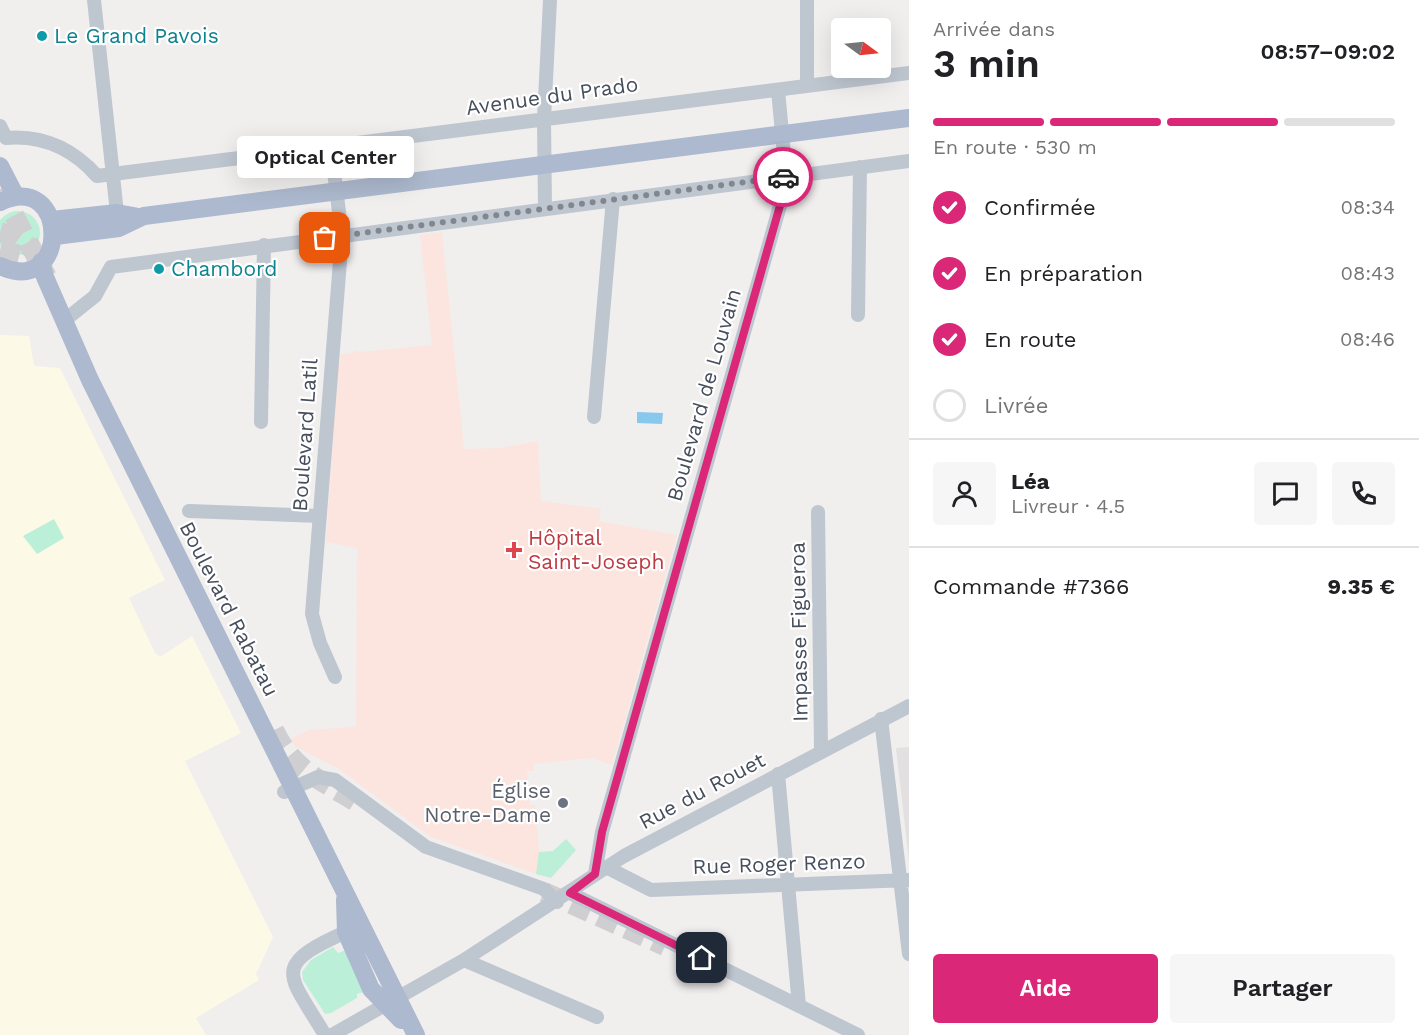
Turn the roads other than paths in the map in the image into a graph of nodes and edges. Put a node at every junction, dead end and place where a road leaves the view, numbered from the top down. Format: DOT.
graph roads {
  1 [pos="94,0"];
  2 [pos="550,0"];
  3 [pos="807,0"];
  4 [pos="909,73"];
  5 [pos="807,86"];
  6 [pos="778,90"];
  7 [pos="909,118"];
  8 [pos="544,119"];
  9 [pos="3,132"];
  10 [pos="782,134"];
  11 [pos="332,148"];
  12 [pos="909,161"];
  13 [pos="544,164"];
  14 [pos="0,166"];
  15 [pos="860,167"];
  16 [pos="114,175"];
  17 [pos="786,176"];
  18 [pos="338,193"];
  19 [pos="613,199"];
  20 [pos="8,200"];
  21 [pos="545,209"];
  22 [pos="117,213"];
  23 [pos="140,217"];
  24 [pos="53,228"];
  25 [pos="342,236"];
  26 [pos="264,245"];
  27 [pos="42,262"];
  28 [pos="0,266"];
  29 [pos="24,270"];
  30 [pos="858,315"];
  31 [pos="65,320"];
  32 [pos="74,346"];
  33 [pos="594,417"];
  34 [pos="261,422"];
  35 [pos="189,511"];
  36 [pos="818,512"];
  37 [pos="320,516"];
  38 [pos="335,677"];
  39 [pos="909,706"];
  40 [pos="881,719"];
  41 [pos="821,751"];
  42 [pos="778,774"];
  43 [pos="288,790"];
  44 [pos="601,871"];
  45 [pos="905,880"];
  46 [pos="788,884"];
  47 [pos="344,892"];
  48 [pos="570,893"];
  49 [pos="556,902"];
  50 [pos="346,932"];
  51 [pos="909,954"];
  52 [pos="464,960"];
  53 [pos="386,976"];
  54 [pos="392,1002"];
  55 [pos="799,1006"];
  56 [pos="597,1017"];
  57 [pos="415,1034"];
  58 [pos="325,1035"];
  59 [pos="332,1035"];
  60 [pos="858,1035"];
  1 -- 16 [label="street"];
  2 -- 8 [label="street"];
  3 -- 5 [label="street"];
  4 -- 5 [label="street, Avenue du Prado"];
  5 -- 6 [label="street, Avenue du Prado"];
  6 -- 8 [label="street, Avenue du Prado"];
  6 -- 10 [label="street"];
  7 -- 10 [label="main road"];
  8 -- 11 [label="street, Avenue du Prado"];
  8 -- 13 [label="street"];
  9 -- 16 [label="street, Avenue du Prado"];
  10 -- 13 [label="main road"];
  10 -- 17 [label="street, Boulevard de Louvain"];
  11 -- 16 [label="street, Avenue du Prado"];
  11 -- 18 [label="street"];
  12 -- 15 [label="street"];
  13 -- 18 [label="main road"];
  13 -- 21 [label="street"];
  14 -- 20 [label="main road"];
  15 -- 17 [label="street"];
  15 -- 30 [label="street"];
  16 -- 22 [label="street"];
  17 -- 19 [label="street"];
  17 -- 44 [label="street, Boulevard de Louvain"];
  18 -- 23 [label="main road"];
  18 -- 25 [label="street, Boulevard Latil"];
  19 -- 21 [label="street"];
  19 -- 33 [label="street"];
  20 -- 24 [label="main road"];
  21 -- 25 [label="street"];
  22 -- 23 [label="main road"];
  22 -- 24 [label="main road"];
  23 -- 24 [label="main road"];
  24 -- 27 [label="main road"];
  25 -- 26 [label="street"];
  25 -- 37 [label="street, Boulevard Latil"];
  26 -- 31 [label="street"];
  26 -- 34 [label="street"];
  27 -- 29 [label="main road"];
  27 -- 31 [label="main road, Boulevard Rabatau"];
  28 -- 29 [label="main road"];
  29 -- 32 [label="main road, Boulevard Rabatau"];
  31 -- 32 [label="main road, Boulevard Rabatau"];
  32 -- 43 [label="main road, Boulevard Rabatau"];
  35 -- 37 [label="street"];
  36 -- 41 [label="street, Impasse Figueroa"];
  37 -- 38 [label="street, Boulevard Latil"];
  39 -- 40 [label="street, Rue du Rouet"];
  40 -- 41 [label="street, Rue du Rouet"];
  40 -- 45 [label="street"];
  41 -- 42 [label="street, Rue du Rouet"];
  42 -- 44 [label="street, Rue du Rouet"];
  42 -- 46 [label="street"];
  43 -- 47 [label="main road, Boulevard Rabatau"];
  43 -- 49 [label="street"];
  44 -- 46 [label="street, Rue Roger Renzo"];
  44 -- 48 [label="street, Rue du Rouet"];
  45 -- 46 [label="street, Rue Roger Renzo"];
  45 -- 51 [label="street"];
  46 -- 55 [label="street"];
  47 -- 50 [label="main road, Boulevard Rabatau"];
  47 -- 53 [label="main road, Boulevard Rabatau"];
  48 -- 49 [label="street, Rue du Rouet"];
  48 -- 55 [label="street"];
  49 -- 52 [label="street, Rue du Rouet"];
  50 -- 53 [label="street, Boulevard Rabatau"];
  50 -- 54 [label="main road, Boulevard Rabatau"];
  50 -- 58 [label="street"];
  52 -- 54 [label="street, Rue du Rouet"];
  52 -- 56 [label="street"];
  53 -- 54 [label="main road, Boulevard Rabatau"];
  54 -- 57 [label="main road, Boulevard Rabatau"];
  54 -- 59 [label="street, Rue du Rouet"];
  55 -- 60 [label="street"];
}
